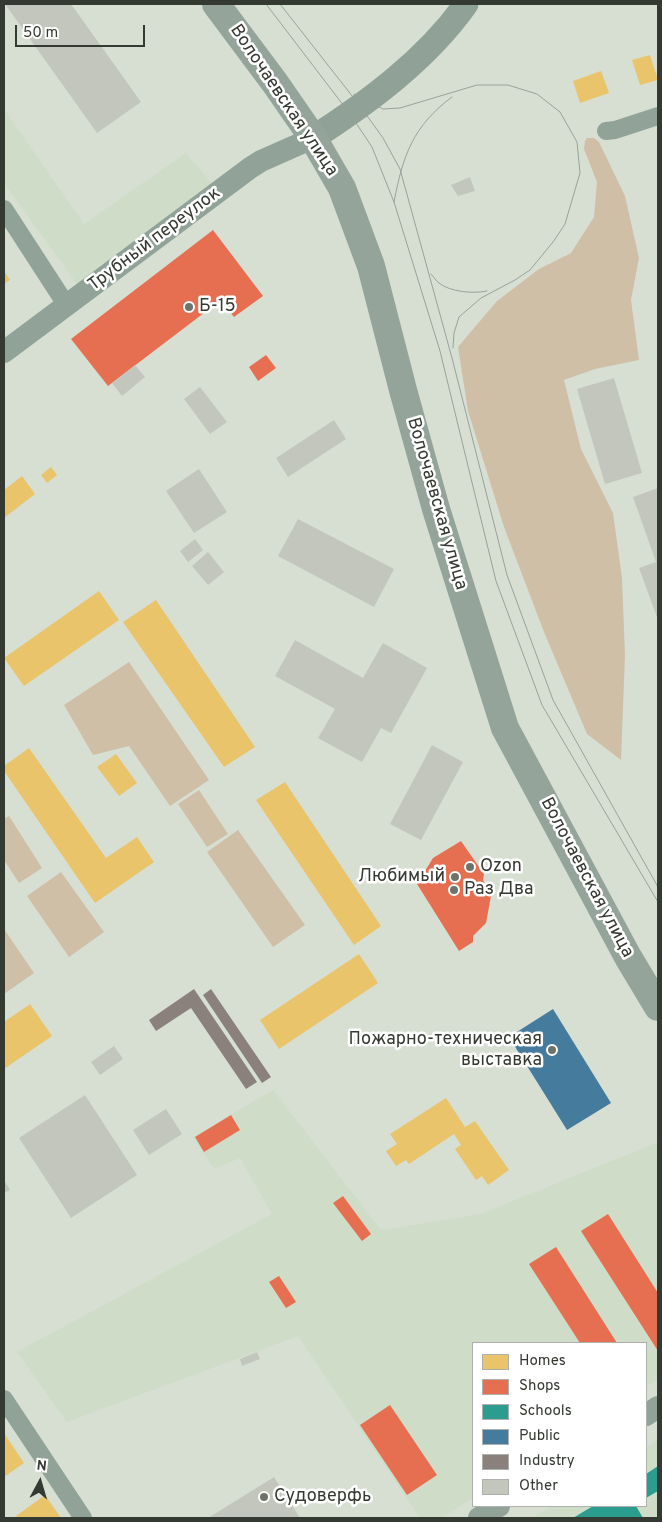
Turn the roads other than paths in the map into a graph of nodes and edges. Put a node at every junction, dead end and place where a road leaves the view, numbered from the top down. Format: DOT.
graph roads {
  1 [pos="216,4"];
  2 [pos="466,4"];
  3 [pos="658,116"];
  4 [pos="606,131"];
  5 [pos="313,138"];
  6 [pos="4,209"];
  7 [pos="68,306"];
  8 [pos="4,352"];
  9 [pos="658,1008"];
  10 [pos="4,1399"];
  11 [pos="658,1407"];
  12 [pos="647,1414"];
  13 [pos="497,1507"];
  14 [pos="83,1518"];
  15 [pos="479,1518"];
  1 -- 5 [label="main road, Волочаевская улица"];
  2 -- 5 [label="main road"];
  3 -- 4 [label="street"];
  5 -- 7 [label="street, Трубный переулок"];
  5 -- 9 [label="main road, Волочаевская улица"];
  6 -- 7 [label="street"];
  7 -- 8 [label="street, Трубный переулок"];
  10 -- 14 [label="street"];
  11 -- 12 [label="street"];
  13 -- 15 [label="street"];
}
